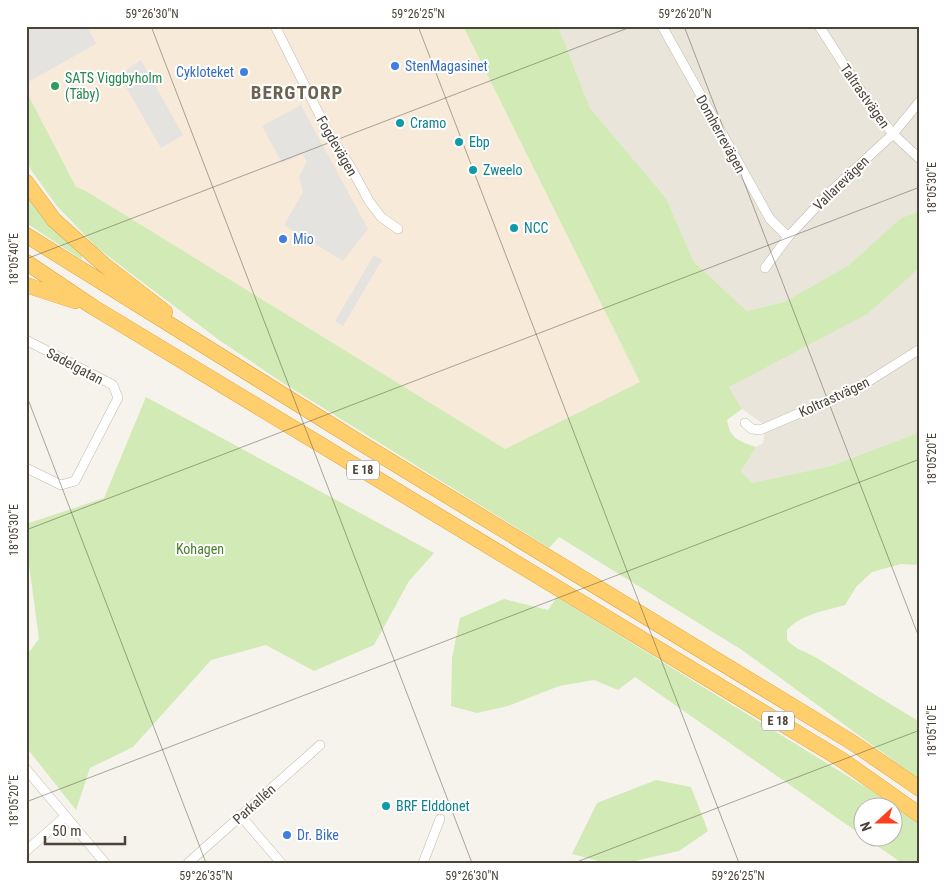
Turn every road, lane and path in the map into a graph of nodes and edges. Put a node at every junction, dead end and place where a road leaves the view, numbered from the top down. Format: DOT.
graph roads {
  1 [pos="275,26"];
  2 [pos="662,26"];
  3 [pos="819,26"];
  4 [pos="920,101"];
  5 [pos="893,134"];
  6 [pos="920,158"];
  7 [pos="26,182"];
  8 [pos="398,229"];
  9 [pos="26,235"];
  10 [pos="788,236"];
  11 [pos="26,262"];
  12 [pos="765,268"];
  13 [pos="26,285"];
  14 [pos="93,307"];
  15 [pos="26,340"];
  16 [pos="920,349"];
  17 [pos="745,423"];
  18 [pos="359,442"];
  19 [pos="26,468"];
  20 [pos="320,745"];
  21 [pos="26,769"];
  22 [pos="920,789"];
  23 [pos="240,815"];
  24 [pos="920,815"];
  25 [pos="66,816"];
  26 [pos="440,819"];
  27 [pos="26,851"];
  28 [pos="105,863"];
  29 [pos="188,863"];
  30 [pos="281,863"];
  31 [pos="423,863"];
  1 -- 8 [label="street, Fogdevägen"];
  2 -- 10 [label="street, Domherrevägen"];
  3 -- 5 [label="street, Taltrastvägen"];
  4 -- 5 [label="street, Vallarevägen"];
  5 -- 6 [label="street, Taltrastvägen"];
  5 -- 10 [label="street, Vallarevägen"];
  7 -- 18 [label="highway"];
  9 -- 18 [label="highway, E 18"];
  10 -- 12 [label="street, Vallarevägen"];
  11 -- 14 [label="highway, E 18"];
  13 -- 14 [label="highway"];
  14 -- 24 [label="highway, E 18"];
  15 -- 19 [label="street, Sadelgatan"];
  16 -- 17 [label="street, Koltrastvägen"];
  18 -- 22 [label="highway, E 18"];
  20 -- 23 [label="street, Parkallén"];
  21 -- 25 [label="street"];
  23 -- 29 [label="street, Parkallén"];
  23 -- 30 [label="street"];
  25 -- 27 [label="street"];
  25 -- 28 [label="street"];
  26 -- 31 [label="street"];
}
